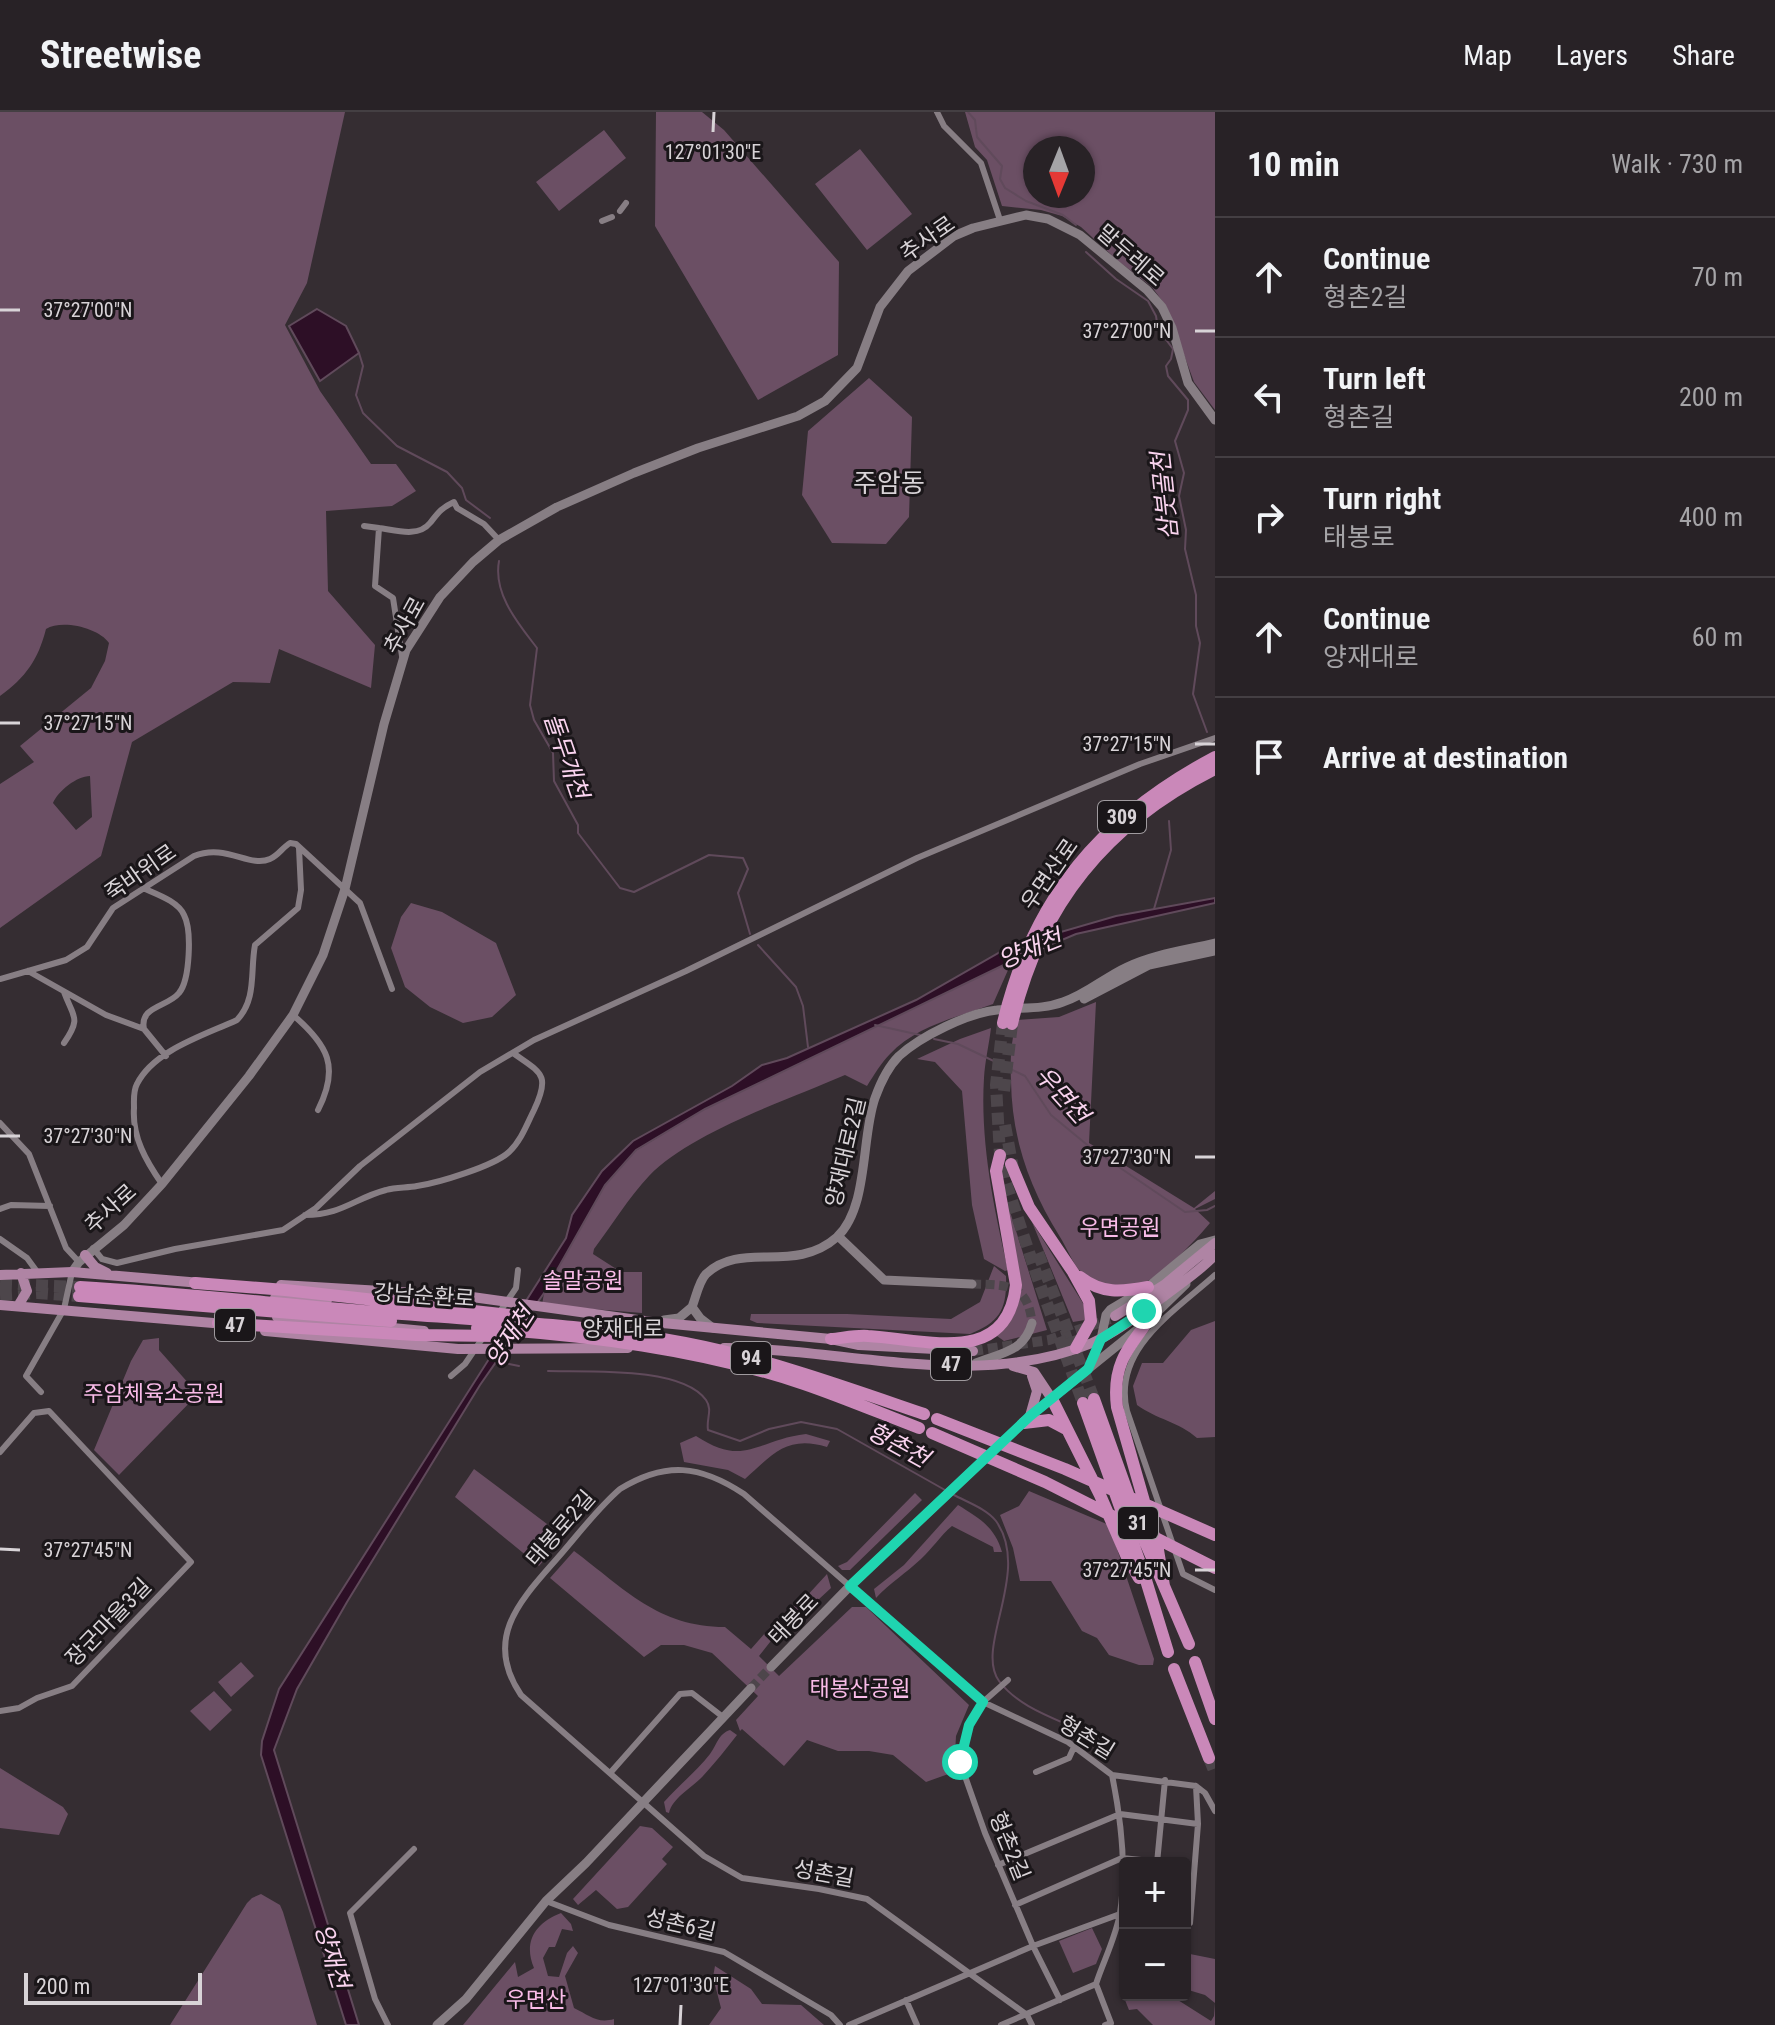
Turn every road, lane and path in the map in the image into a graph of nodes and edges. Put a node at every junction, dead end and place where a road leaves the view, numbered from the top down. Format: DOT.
graph roads {
  1 [pos="937,112"];
  2 [pos="626,203"];
  3 [pos="620,211"];
  4 [pos="612,217"];
  5 [pos="1000,220"];
  6 [pos="602,221"];
  7 [pos="1215,420"];
  8 [pos="364,526"];
  9 [pos="379,528"];
  10 [pos="499,540"];
  11 [pos="402,660"];
  12 [pos="1215,738"];
  13 [pos="1215,757"];
  14 [pos="1215,769"];
  15 [pos="299,848"];
  16 [pos="143,888"];
  17 [pos="345,889"];
  18 [pos="1056,902"];
  19 [pos="1215,943"];
  20 [pos="1215,951"];
  21 [pos="27,970"];
  22 [pos="0,979"];
  23 [pos="392,989"];
  24 [pos="64,992"];
  25 [pos="293,1015"];
  26 [pos="1007,1023"];
  27 [pos="144,1029"];
  28 [pos="948,1031"];
  29 [pos="64,1043"];
  30 [pos="513,1053"];
  31 [pos="166,1056"];
  32 [pos="318,1110"];
  33 [pos="0,1123"];
  34 [pos="1000,1155"];
  35 [pos="1011,1164"];
  36 [pos="162,1184"];
  37 [pos="50,1206"];
  38 [pos="0,1209"];
  39 [pos="305,1215"];
  40 [pos="838,1236"];
  41 [pos="0,1239"];
  42 [pos="1215,1241"];
  43 [pos="86,1255"];
  44 [pos="1207,1263"];
  45 [pos="518,1270"];
  46 [pos="72,1272"];
  47 [pos="1073,1272"];
  48 [pos="21,1273"];
  49 [pos="38,1273"];
  50 [pos="1215,1274"];
  51 [pos="0,1275"];
  52 [pos="124,1278"];
  53 [pos="972,1284"];
  54 [pos="1148,1287"];
  55 [pos="196,1289"];
  56 [pos="0,1305"];
  57 [pos="18,1306"];
  58 [pos="176,1306"];
  59 [pos="692,1307"];
  60 [pos="64,1309"];
  61 [pos="383,1311"];
  62 [pos="1115,1316"];
  63 [pos="1149,1320"];
  64 [pos="652,1322"];
  65 [pos="218,1323"];
  66 [pos="1032,1323"];
  67 [pos="713,1328"];
  68 [pos="573,1331"];
  69 [pos="831,1339"];
  70 [pos="1101,1339"];
  71 [pos="468,1344"];
  72 [pos="1076,1348"];
  73 [pos="973,1351"];
  74 [pos="973,1364"];
  75 [pos="1003,1364"];
  76 [pos="1025,1368"];
  77 [pos="1088,1369"];
  78 [pos="451,1376"];
  79 [pos="41,1392"];
  80 [pos="1052,1399"];
  81 [pos="924,1414"];
  82 [pos="937,1419"];
  83 [pos="1027,1420"];
  84 [pos="919,1428"];
  85 [pos="1066,1429"];
  86 [pos="932,1433"];
  87 [pos="0,1452"];
  88 [pos="1215,1535"];
  89 [pos="1215,1568"];
  90 [pos="850,1586"];
  91 [pos="1164,1586"];
  92 [pos="1215,1590"];
  93 [pos="1147,1591"];
  94 [pos="1189,1644"];
  95 [pos="1168,1652"];
  96 [pos="1195,1662"];
  97 [pos="771,1667"];
  98 [pos="1174,1669"];
  99 [pos="1008,1680"];
  100 [pos="751,1688"];
  101 [pos="983,1702"];
  102 [pos="0,1711"];
  103 [pos="723,1717"];
  104 [pos="1215,1719"];
  105 [pos="1074,1747"];
  106 [pos="1209,1758"];
  107 [pos="611,1772"];
  108 [pos="1036,1772"];
  109 [pos="1112,1775"];
  110 [pos="1165,1780"];
  111 [pos="1196,1786"];
  112 [pos="643,1801"];
  113 [pos="1215,1811"];
  114 [pos="1120,1814"];
  115 [pos="1161,1819"];
  116 [pos="1198,1824"];
  117 [pos="414,1849"];
  118 [pos="1122,1857"];
  119 [pos="1158,1857"];
  120 [pos="1119,1859"];
  121 [pos="998,1865"];
  122 [pos="1191,1866"];
  123 [pos="1194,1866"];
  124 [pos="1191,1894"];
  125 [pos="546,1901"];
  126 [pos="1015,1905"];
  127 [pos="1119,1916"];
  128 [pos="1119,1923"];
  129 [pos="1033,1946"];
  130 [pos="969,1973"];
  131 [pos="1096,1984"];
  132 [pos="906,2000"];
  133 [pos="1060,2000"];
  134 [pos="1027,2015"];
  135 [pos="442,2023"];
  136 [pos="1108,2024"];
  137 [pos="388,2025"];
  138 [pos="840,2025"];
  139 [pos="849,2025"];
  140 [pos="917,2025"];
  141 [pos="1001,2025"];
  142 [pos="1032,2025"];
  1 -- 5 [label="street"];
  2 -- 3 [label="street"];
  4 -- 6 [label="street"];
  5 -- 7 [label="street, 말두레로"];
  5 -- 10 [label="street, 추사로"];
  8 -- 9 [label="street"];
  9 -- 10 [label="street"];
  9 -- 11 [label="street"];
  10 -- 11 [label="street, 추사로"];
  11 -- 17 [label="street, 추사로"];
  12 -- 30 [label="street"];
  13 -- 18 [label="highway, 우면산로 / 309"];
  14 -- 18 [label="highway, 우면산로 / 309"];
  15 -- 16 [label="street, 죽바위로"];
  15 -- 17 [label="street"];
  15 -- 31 [label="street"];
  16 -- 21 [label="street, 죽바위로"];
  16 -- 27 [label="street"];
  17 -- 23 [label="street"];
  17 -- 25 [label="street, 추사로"];
  18 -- 26 [label="highway, 우면산로 / 309"];
  19 -- 28 [label="street, 양재대로2길"];
  20 -- 28 [label="street, 양재대로2길"];
  21 -- 22 [label="street, 죽바위로"];
  21 -- 24 [label="street"];
  24 -- 27 [label="street"];
  24 -- 29 [label="street"];
  25 -- 32 [label="street"];
  25 -- 36 [label="street, 추사로"];
  27 -- 31 [label="street"];
  28 -- 40 [label="street, 양재대로2길"];
  30 -- 39 [label="street"];
  30 -- 39 [label="street"];
  31 -- 36 [label="street"];
  33 -- 37 [label="street"];
  34 -- 69 [label="highway"];
  35 -- 47 [label="highway"];
  36 -- 43 [label="street, 추사로"];
  37 -- 38 [label="street"];
  37 -- 43 [label="street"];
  39 -- 43 [label="street"];
  40 -- 53 [label="street, 양재대로2길"];
  40 -- 59 [label="street, 양재대로2길"];
  41 -- 49 [label="street"];
  42 -- 54 [label="street, 태봉로"];
  42 -- 62 [label="main road"];
  43 -- 46 [label="street, 추사로"];
  43 -- 52 [label="main road"];
  44 -- 50 [label="street"];
  44 -- 63 [label="street, 태봉로"];
  44 -- 70 [label="main road, 양재대로 / 47"];
  45 -- 78 [label="street"];
  46 -- 49 [label="main road, 양재대로 / 47"];
  46 -- 52 [label="main road, 양재대로 / 47"];
  46 -- 60 [label="street"];
  47 -- 54 [label="highway"];
  47 -- 72 [label="highway"];
  48 -- 49 [label="main road, 양재대로 / 47"];
  48 -- 51 [label="main road, 양재대로 / 47"];
  48 -- 57 [label="main road"];
  50 -- 92 [label="street"];
  52 -- 55 [label="main road, 양재대로 / 47"];
  54 -- 70 [label="street, 태봉로"];
  55 -- 58 [label="highway, 양재대로 / 94"];
  55 -- 61 [label="highway"];
  55 -- 64 [label="main road, 양재대로 / 47"];
  56 -- 57 [label="main road, 양재대로 / 47"];
  57 -- 60 [label="main road, 양재대로 / 47"];
  58 -- 61 [label="highway, 양재대로 / 94"];
  58 -- 71 [label="main road"];
  59 -- 64 [label="street"];
  59 -- 67 [label="street"];
  60 -- 65 [label="main road, 양재대로 / 47"];
  60 -- 79 [label="street"];
  61 -- 68 [label="highway, 강남순환로 / 94"];
  61 -- 68 [label="highway"];
  63 -- 77 [label="street, 태봉로"];
  63 -- 91 [label="highway"];
  64 -- 67 [label="main road, 양재대로 / 47"];
  65 -- 68 [label="highway"];
  65 -- 71 [label="main road, 양재대로 / 47"];
  66 -- 74 [label="street"];
  67 -- 69 [label="main road, 양재대로 / 47"];
  68 -- 81 [label="highway, 강남순환로 / 94"];
  68 -- 84 [label="highway, 강남순환로 / 94"];
  69 -- 73 [label="main road, 양재대로 / 47"];
  70 -- 72 [label="main road, 양재대로 / 47"];
  70 -- 77 [label="street, 태봉로"];
  71 -- 74 [label="main road, 양재대로 / 47"];
  72 -- 75 [label="main road, 양재대로 / 47"];
  74 -- 75 [label="main road, 양재대로 / 47"];
  75 -- 76 [label="main road"];
  76 -- 80 [label="main road"];
  76 -- 83 [label="main road"];
  77 -- 80 [label="street, 태봉로"];
  80 -- 83 [label="street, 태봉로"];
  80 -- 85 [label="highway"];
  82 -- 88 [label="highway"];
  83 -- 85 [label="highway"];
  83 -- 90 [label="street, 태봉로"];
  85 -- 93 [label="highway"];
  86 -- 89 [label="highway"];
  87 -- 102 [label="street, 장군마을3길"];
  90 -- 97 [label="street, 태봉로"];
  90 -- 101 [label="street, 형촌길"];
  90 -- 107 [label="street, 태봉로2길"];
  91 -- 93 [label="highway, 31"];
  91 -- 94 [label="highway, 31"];
  93 -- 95 [label="highway, 31"];
  96 -- 104 [label="highway"];
  98 -- 106 [label="highway"];
  99 -- 101 [label="street"];
  100 -- 103 [label="street"];
  101 -- 105 [label="street, 형촌길"];
  101 -- 121 [label="street, 형촌2길"];
  103 -- 107 [label="street"];
  103 -- 112 [label="street"];
  105 -- 108 [label="street"];
  105 -- 109 [label="street, 형촌길"];
  107 -- 112 [label="street, 태봉로2길"];
  109 -- 110 [label="street"];
  109 -- 114 [label="street, 형촌길"];
  110 -- 111 [label="street"];
  110 -- 115 [label="street"];
  111 -- 113 [label="street"];
  111 -- 116 [label="street"];
  112 -- 125 [label="street"];
  112 -- 130 [label="street, 성촌길"];
  114 -- 115 [label="street"];
  114 -- 118 [label="street, 형촌길"];
  114 -- 121 [label="street"];
  115 -- 116 [label="street"];
  115 -- 119 [label="street"];
  116 -- 123 [label="street"];
  117 -- 137 [label="street"];
  120 -- 126 [label="street"];
  121 -- 126 [label="street, 형촌2길"];
  122 -- 123 [label="street"];
  123 -- 124 [label="street"];
  125 -- 135 [label="street"];
  125 -- 138 [label="street, 성촌6길"];
  126 -- 129 [label="street, 형촌2길"];
  127 -- 129 [label="street"];
  128 -- 131 [label="street, 형촌길"];
  129 -- 130 [label="street"];
  129 -- 133 [label="street, 형촌2길"];
  130 -- 132 [label="street"];
  130 -- 134 [label="street, 성촌길"];
  131 -- 133 [label="street"];
  131 -- 136 [label="street"];
  132 -- 139 [label="street"];
  132 -- 140 [label="street"];
  133 -- 134 [label="street"];
  134 -- 141 [label="street"];
  134 -- 142 [label="street, 성촌길"];
}
